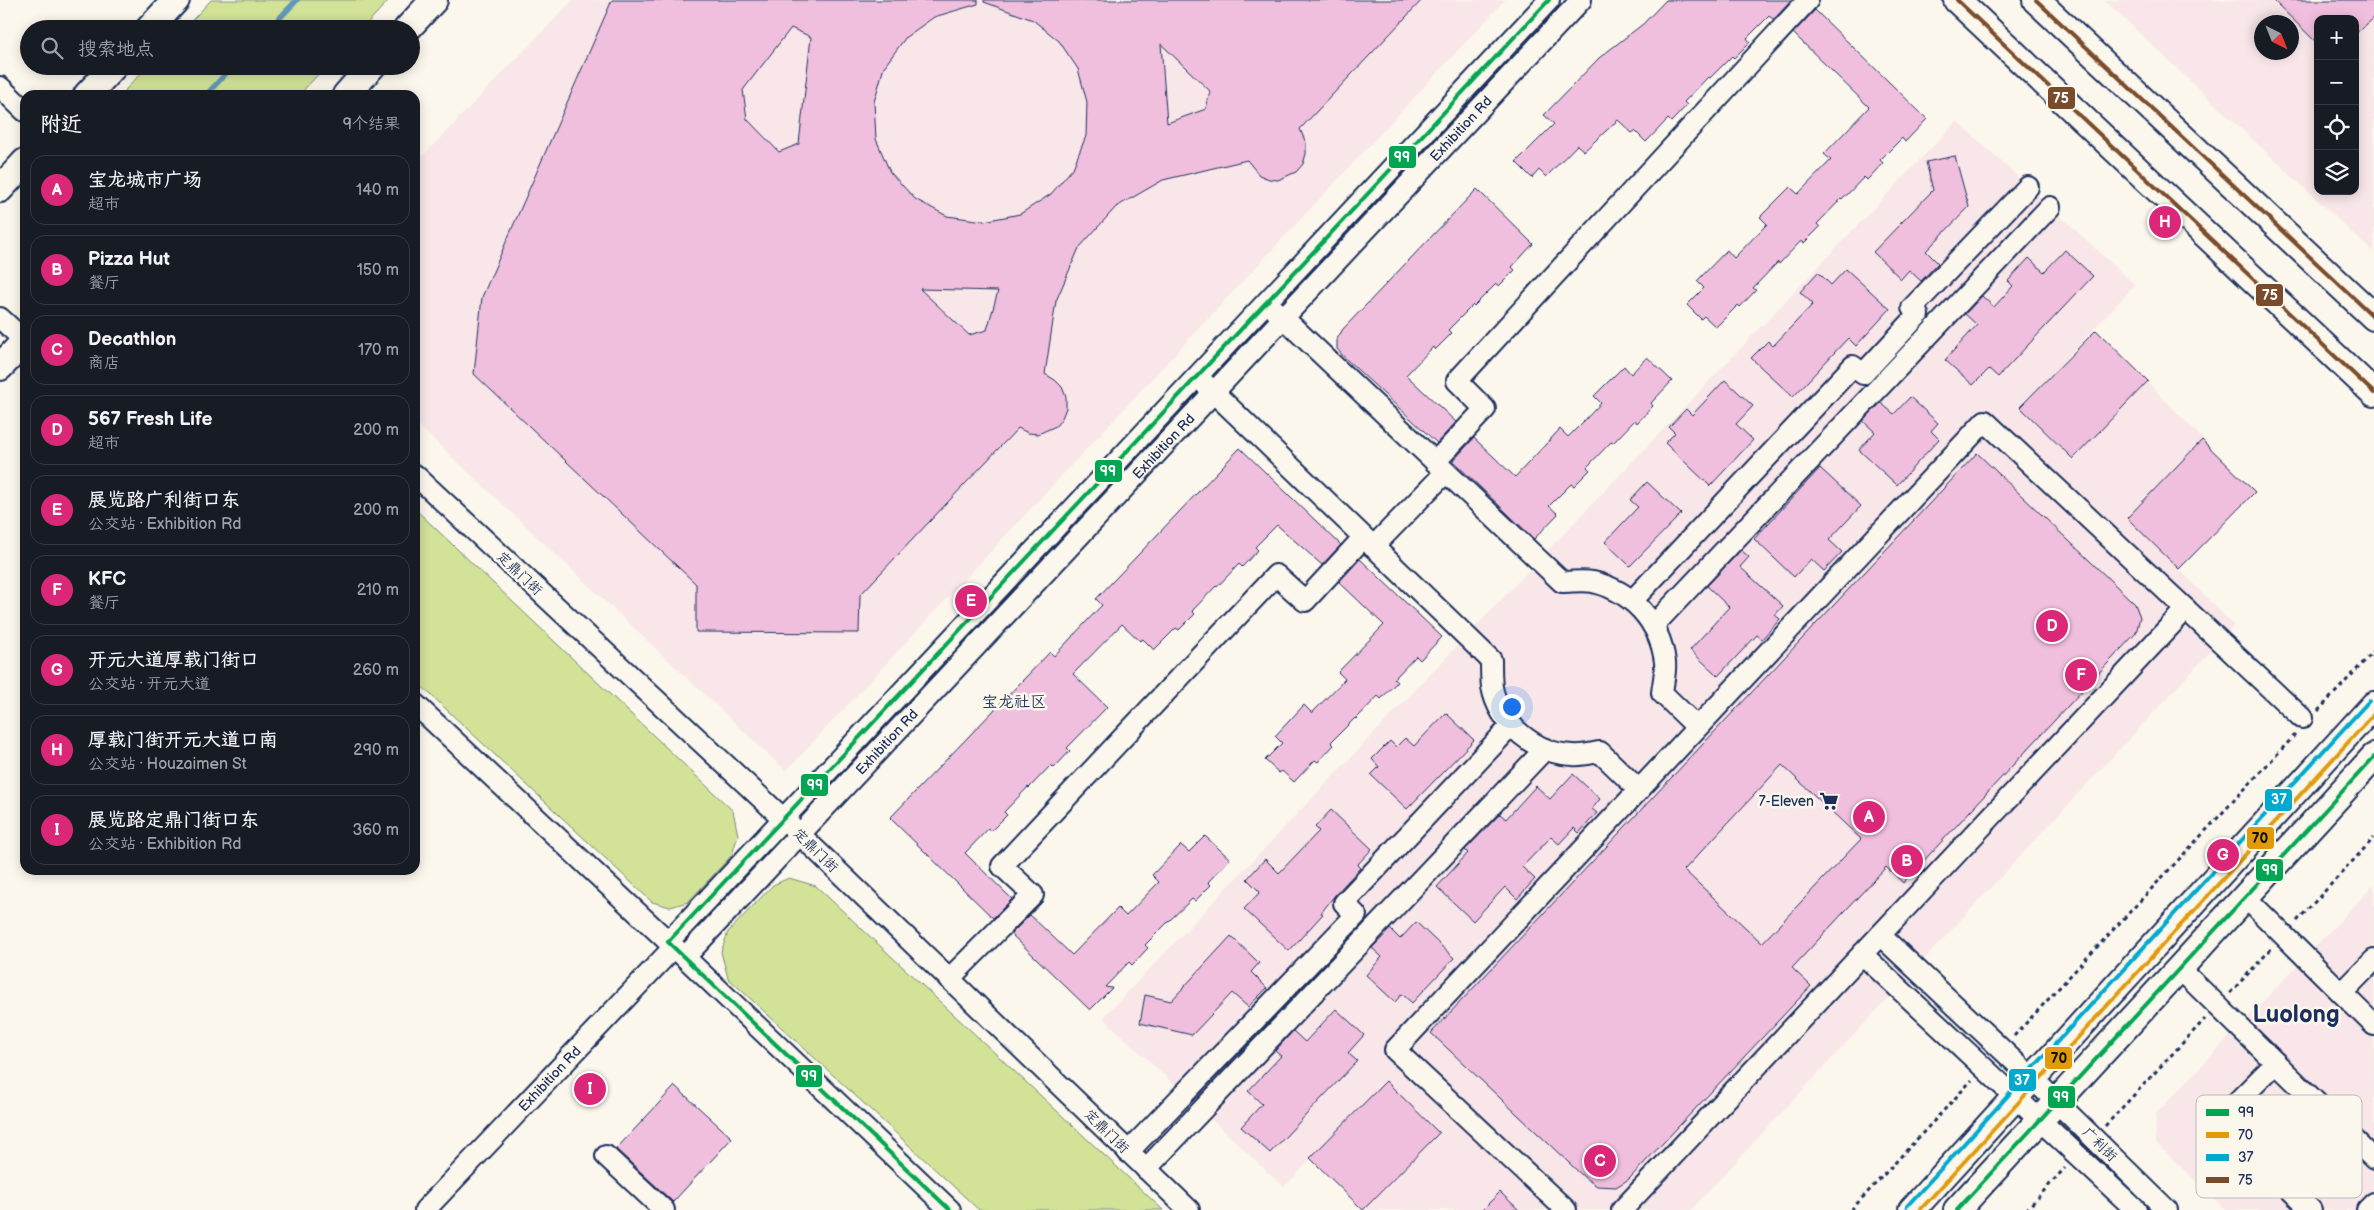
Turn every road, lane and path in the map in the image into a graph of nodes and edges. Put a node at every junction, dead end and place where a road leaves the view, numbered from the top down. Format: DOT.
graph roads {
  1 [pos="176,0"];
  2 [pos="434,0"];
  3 [pos="1550,0"];
  4 [pos="1581,0"];
  5 [pos="1808,0"];
  6 [pos="1957,0"];
  7 [pos="2036,0"];
  8 [pos="157,20"];
  9 [pos="415,20"];
  10 [pos="106,75"];
  11 [pos="364,75"];
  12 [pos="0,87"];
  13 [pos="92,90"];
  14 [pos="350,90"];
  15 [pos="20,106"];
  16 [pos="20,167"];
  17 [pos="2028,187"];
  18 [pos="0,189"];
  19 [pos="2050,207"];
  20 [pos="1268,302"];
  21 [pos="2374,316"];
  22 [pos="0,318"];
  23 [pos="1284,318"];
  24 [pos="20,336"];
  25 [pos="20,346"];
  26 [pos="0,367"];
  27 [pos="1197,376"];
  28 [pos="1213,392"];
  29 [pos="2374,393"];
  30 [pos="1440,467"];
  31 [pos="420,480"];
  32 [pos="1368,542"];
  33 [pos="1632,601"];
  34 [pos="2186,610"];
  35 [pos="1653,626"];
  36 [pos="2374,651"];
  37 [pos="2374,705"];
  38 [pos="420,709"];
  39 [pos="2305,722"];
  40 [pos="1512,725"];
  41 [pos="1698,727"];
  42 [pos="1545,749"];
  43 [pos="2374,757"];
  44 [pos="1639,790"];
  45 [pos="783,819"];
  46 [pos="800,835"];
  47 [pos="2374,838"];
  48 [pos="2245,897"];
  49 [pos="1880,935"];
  50 [pos="2284,935"];
  51 [pos="676,949"];
  52 [pos="1862,954"];
  53 [pos="2374,960"];
  54 [pos="2179,968"];
  55 [pos="949,979"];
  56 [pos="2342,993"];
  57 [pos="2218,1005"];
  58 [pos="2374,1025"];
  59 [pos="2001,1049"];
  60 [pos="2276,1063"];
  61 [pos="1984,1067"];
  62 [pos="2024,1087"];
  63 [pos="2244,1095"];
  64 [pos="2309,1095"];
  65 [pos="2048,1110"];
  66 [pos="2094,1138"];
  67 [pos="2362,1147"];
  68 [pos="1128,1152"];
  69 [pos="606,1156"];
  70 [pos="2077,1156"];
  71 [pos="2374,1159"];
  72 [pos="1146,1169"];
  73 [pos="2299,1198"];
  74 [pos="2374,1203"];
  75 [pos="425,1210"];
  76 [pos="664,1210"];
  77 [pos="950,1210"];
  78 [pos="1189,1210"];
  79 [pos="1566,1210"];
  80 [pos="1622,1210"];
  81 [pos="1851,1210"];
  82 [pos="1912,1210"];
  83 [pos="1957,1210"];
  84 [pos="2026,1210"];
  85 [pos="2136,1210"];
  86 [pos="2167,1210"];
  87 [pos="2311,1210"];
  88 [pos="2367,1210"];
  1 -- 8 [label="main road"];
  2 -- 9 [label="main road"];
  3 -- 20 [label="street, Exhibition Rd"];
  4 -- 23 [label="street, Exhibition Rd"];
  5 -- 30 [label="street"];
  6 -- 29 [label="main road"];
  7 -- 21 [label="main road"];
  10 -- 13 [label="main road"];
  11 -- 14 [label="main road"];
  12 -- 15 [label="street"];
  16 -- 18 [label="main road"];
  17 -- 33 [label="street"];
  19 -- 35 [label="street"];
  20 -- 23 [label="street"];
  20 -- 27 [label="street, Exhibition Rd"];
  22 -- 24 [label="street"];
  23 -- 28 [label="street, Exhibition Rd"];
  23 -- 30 [label="street"];
  25 -- 26 [label="main road"];
  27 -- 28 [label="street"];
  27 -- 45 [label="street, Exhibition Rd"];
  28 -- 32 [label="street"];
  28 -- 46 [label="street, Exhibition Rd"];
  30 -- 32 [label="street"];
  30 -- 33 [label="street"];
  31 -- 45 [label="street, 定鼎门街"];
  32 -- 40 [label="street"];
  32 -- 55 [label="street"];
  33 -- 35 [label="street"];
  34 -- 39 [label="street"];
  34 -- 41 [label="street"];
  34 -- 49 [label="street"];
  35 -- 41 [label="street"];
  36 -- 39 [label="path"];
  37 -- 62 [label="main road"];
  38 -- 51 [label="street"];
  39 -- 59 [label="path"];
  40 -- 42 [label="street"];
  40 -- 68 [label="street"];
  41 -- 44 [label="street"];
  42 -- 44 [label="street"];
  42 -- 72 [label="street"];
  43 -- 48 [label="main road"];
  44 -- 79 [label="street"];
  45 -- 46 [label="street, 定鼎门街"];
  45 -- 51 [label="street, Exhibition Rd"];
  46 -- 51 [label="street, Exhibition Rd"];
  46 -- 55 [label="street, 定鼎门街"];
  47 -- 50 [label="path"];
  48 -- 50 [label="street"];
  48 -- 54 [label="main road"];
  49 -- 52 [label="street"];
  49 -- 59 [label="street"];
  50 -- 56 [label="street"];
  50 -- 57 [label="path"];
  51 -- 75 [label="street, Exhibition Rd"];
  51 -- 77 [label="street"];
  52 -- 61 [label="street"];
  52 -- 80 [label="street"];
  53 -- 56 [label="street"];
  54 -- 57 [label="street"];
  54 -- 65 [label="main road"];
  55 -- 68 [label="street, 定鼎门街"];
  56 -- 58 [label="street"];
  57 -- 60 [label="street"];
  57 -- 66 [label="path"];
  59 -- 62 [label="street"];
  60 -- 63 [label="street"];
  60 -- 64 [label="street"];
  61 -- 62 [label="street"];
  61 -- 81 [label="path"];
  62 -- 65 [label="street, 广利街"];
  62 -- 82 [label="main road"];
  65 -- 66 [label="street, 广利街"];
  65 -- 70 [label="street, 广利街"];
  65 -- 83 [label="main road"];
  66 -- 86 [label="street, 广利街"];
  67 -- 71 [label="street"];
  68 -- 72 [label="street, 定鼎门街"];
  69 -- 76 [label="street"];
  70 -- 84 [label="path"];
  70 -- 85 [label="street, 广利街"];
  72 -- 78 [label="street, 定鼎门街"];
  73 -- 87 [label="street"];
  74 -- 88 [label="street"];
}
